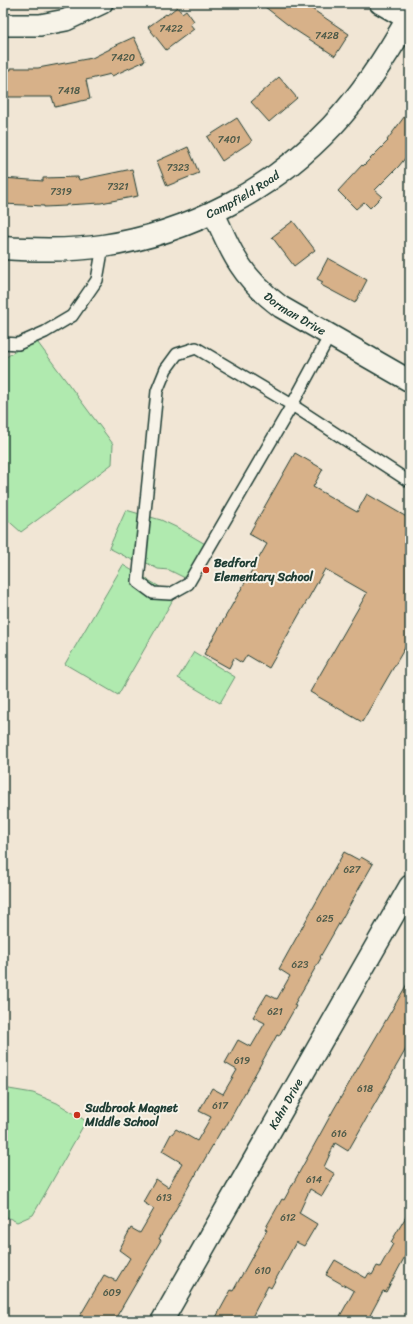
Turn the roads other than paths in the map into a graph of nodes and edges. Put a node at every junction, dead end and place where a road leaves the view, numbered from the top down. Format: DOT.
graph roads {
  1 [pos="102,3"];
  2 [pos="380,3"];
  3 [pos="409,17"];
  4 [pos="3,25"];
  5 [pos="213,212"];
  6 [pos="103,246"];
  7 [pos="3,248"];
  8 [pos="330,335"];
  9 [pos="3,343"];
  10 [pos="410,381"];
  11 [pos="292,405"];
  12 [pos="410,482"];
  13 [pos="410,886"];
  14 [pos="162,1321"];
  1 -- 4 [label="street"];
  2 -- 3 [label="street"];
  3 -- 5 [label="street, Campfield Road"];
  5 -- 6 [label="street, Campfield Road"];
  5 -- 8 [label="street, Dorman Drive"];
  6 -- 7 [label="street, Campfield Road"];
  6 -- 9 [label="lane"];
  8 -- 10 [label="street, Dorman Drive"];
  8 -- 11 [label="lane"];
  11 -- 11 [label="lane"];
  11 -- 12 [label="lane"];
  13 -- 14 [label="street, Kahn Drive"];
}
